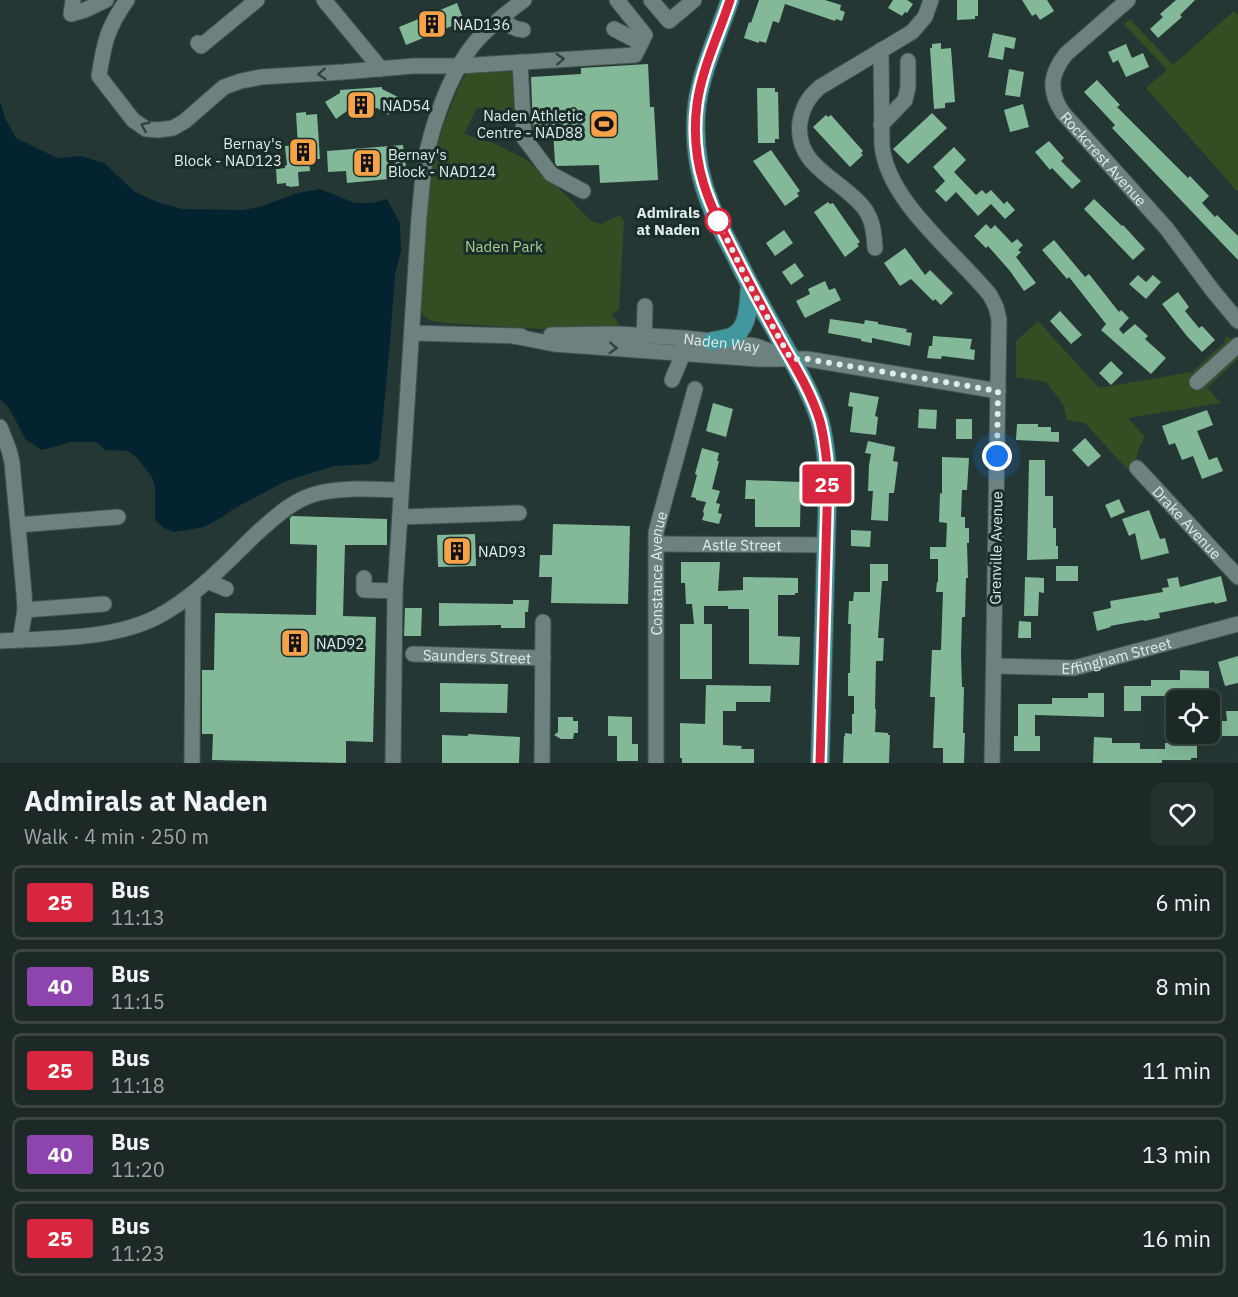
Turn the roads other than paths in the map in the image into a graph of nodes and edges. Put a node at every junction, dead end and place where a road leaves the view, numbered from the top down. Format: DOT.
graph roads {
  1 [pos="73,0"];
  2 [pos="106,0"];
  3 [pos="126,0"];
  4 [pos="524,0"];
  5 [pos="651,0"];
  6 [pos="694,0"];
  7 [pos="730,0"];
  8 [pos="931,0"];
  9 [pos="1128,0"];
  10 [pos="253,2"];
  11 [pos="624,2"];
  12 [pos="331,5"];
  13 [pos="502,18"];
  14 [pos="523,30"];
  15 [pos="614,30"];
  16 [pos="198,43"];
  17 [pos="641,43"];
  18 [pos="881,50"];
  19 [pos="865,59"];
  20 [pos="908,61"];
  21 [pos="520,62"];
  22 [pos="459,66"];
  23 [pos="881,68"];
  24 [pos="381,69"];
  25 [pos="881,125"];
  26 [pos="582,191"];
  27 [pos="875,248"];
  28 [pos="750,286"];
  29 [pos="645,306"];
  30 [pos="1238,321"];
  31 [pos="412,333"];
  32 [pos="712,341"];
  33 [pos="644,343"];
  34 [pos="1238,345"];
  35 [pos="683,346"];
  36 [pos="791,359"];
  37 [pos="672,380"];
  38 [pos="1197,382"];
  39 [pos="695,389"];
  40 [pos="998,391"];
  41 [pos="0,427"];
  42 [pos="1137,468"];
  43 [pos="401,490"];
  44 [pos="519,513"];
  45 [pos="118,517"];
  46 [pos="400,517"];
  47 [pos="18,525"];
  48 [pos="656,543"];
  49 [pos="826,545"];
  50 [pos="1238,577"];
  51 [pos="364,578"];
  52 [pos="207,580"];
  53 [pos="226,589"];
  54 [pos="395,591"];
  55 [pos="192,594"];
  56 [pos="104,604"];
  57 [pos="25,610"];
  58 [pos="543,622"];
  59 [pos="1238,624"];
  60 [pos="20,640"];
  61 [pos="0,641"];
  62 [pos="413,654"];
  63 [pos="543,658"];
  64 [pos="994,666"];
  65 [pos="192,763"];
  66 [pos="393,763"];
  67 [pos="542,763"];
  68 [pos="656,763"];
  69 [pos="820,763"];
  70 [pos="992,763"];
  1 -- 2 [label="street"];
  24 -- 3 [label="street, one-way"];
  4 -- 13 [label="street"];
  5 -- 6 [label="street"];
  7 -- 28 [label="main road"];
  8 -- 18 [label="street"];
  9 -- 30 [label="street, Rockcrest Avenue"];
  10 -- 16 [label="street"];
  11 -- 17 [label="street"];
  12 -- 24 [label="street"];
  13 -- 14 [label="street"];
  13 -- 22 [label="street"];
  15 -- 17 [label="street"];
  21 -- 17 [label="street, one-way"];
  18 -- 19 [label="street"];
  18 -- 23 [label="street, Grenville Avenue"];
  19 -- 23 [label="street"];
  19 -- 27 [label="street"];
  20 -- 25 [label="street"];
  21 -- 22 [label="street"];
  21 -- 26 [label="street"];
  22 -- 24 [label="street"];
  22 -- 31 [label="street"];
  23 -- 25 [label="street, Grenville Avenue"];
  25 -- 40 [label="street, Grenville Avenue"];
  28 -- 32 [label="main road"];
  28 -- 36 [label="main road"];
  29 -- 33 [label="street"];
  31 -- 33 [label="street, Naden Way"];
  31 -- 43 [label="street"];
  32 -- 35 [label="street, Naden Way"];
  32 -- 36 [label="street, Naden Way"];
  33 -- 35 [label="street, Naden Way"];
  34 -- 38 [label="street"];
  35 -- 36 [label="street, Naden Way"];
  35 -- 37 [label="street"];
  36 -- 40 [label="street"];
  36 -- 49 [label="main road"];
  39 -- 48 [label="street, Constance Avenue"];
  40 -- 64 [label="street, Grenville Avenue"];
  41 -- 47 [label="street"];
  42 -- 50 [label="street, Drake Avenue"];
  43 -- 46 [label="street"];
  43 -- 52 [label="street"];
  44 -- 46 [label="street"];
  45 -- 47 [label="street"];
  46 -- 54 [label="street"];
  47 -- 57 [label="street"];
  48 -- 49 [label="street, Astle Street"];
  48 -- 68 [label="street, Constance Avenue"];
  49 -- 69 [label="main road"];
  51 -- 54 [label="street"];
  52 -- 53 [label="street"];
  52 -- 55 [label="street"];
  54 -- 66 [label="street"];
  55 -- 60 [label="street"];
  55 -- 65 [label="street"];
  56 -- 57 [label="street"];
  57 -- 60 [label="street"];
  58 -- 63 [label="street"];
  59 -- 64 [label="street, Effingham Street"];
  60 -- 61 [label="street"];
  62 -- 63 [label="street, Saunders Street"];
  63 -- 67 [label="street"];
  64 -- 70 [label="street, Grenville Avenue"];
}
